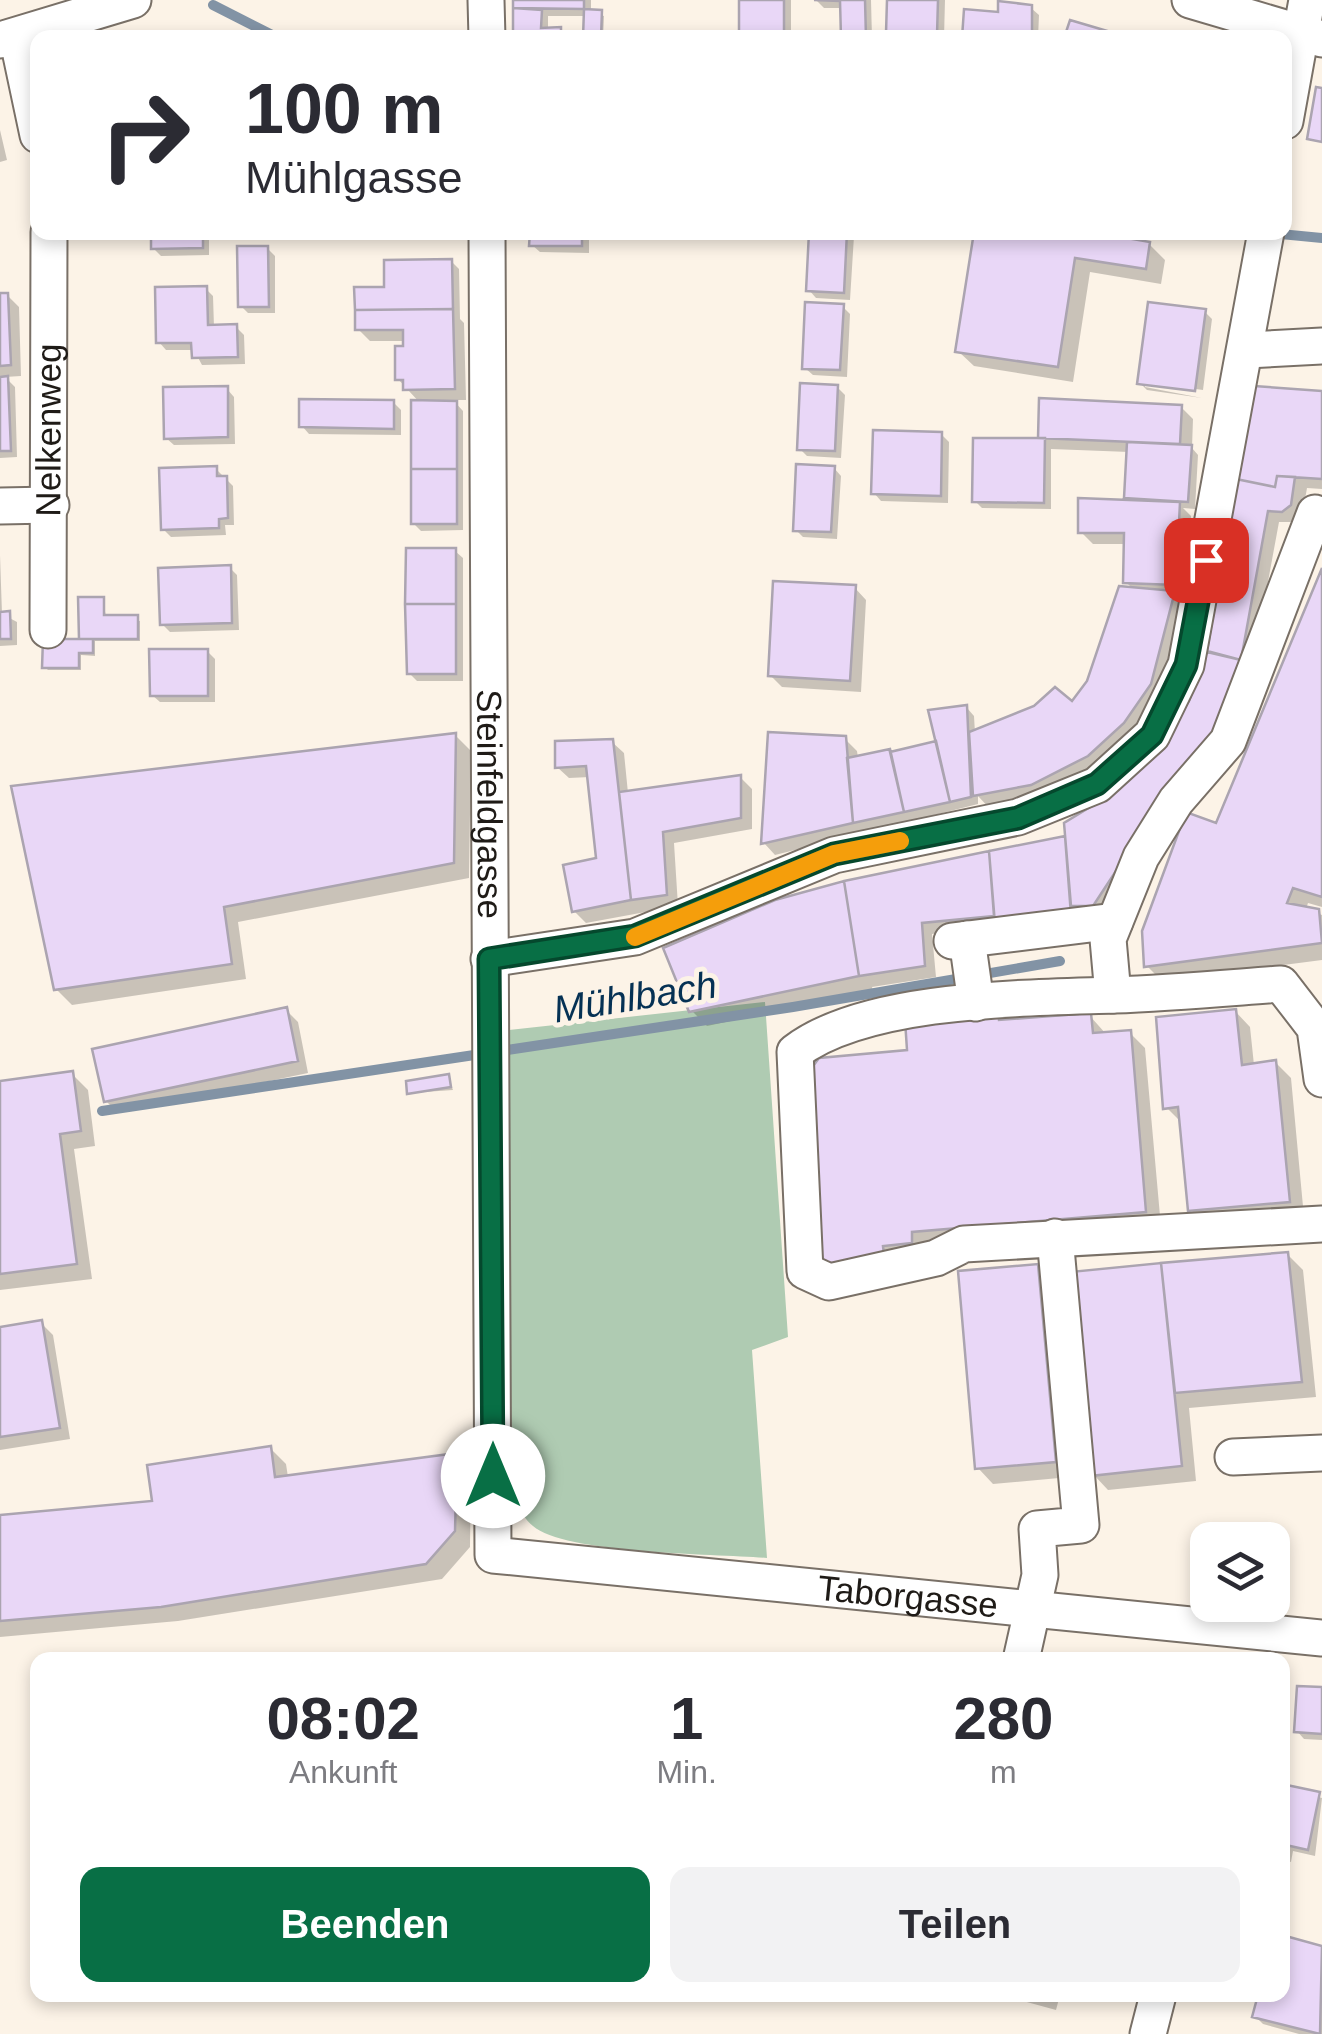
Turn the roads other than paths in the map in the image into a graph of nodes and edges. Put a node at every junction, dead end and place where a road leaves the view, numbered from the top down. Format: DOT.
graph roads {
  1 [pos="131,0"];
  2 [pos="486,0"];
  3 [pos="1190,0"];
  4 [pos="1310,24"];
  5 [pos="35,30"];
  6 [pos="487,30"];
  7 [pos="9,38"];
  8 [pos="1292,95"];
  9 [pos="30,108"];
  10 [pos="49,240"];
  11 [pos="487,240"];
  12 [pos="1265,240"];
  13 [pos="1322,346"];
  14 [pos="1259,349"];
  15 [pos="52,505"];
  16 [pos="0,506"];
  17 [pos="1315,513"];
  18 [pos="48,630"];
  19 [pos="1112,957"];
  20 [pos="489,959"];
  21 [pos="968,967"];
  22 [pos="1322,1079"];
  23 [pos="1322,1224"];
  24 [pos="1055,1237"];
  25 [pos="1322,1453"];
  26 [pos="1233,1457"];
  27 [pos="494,1555"];
  28 [pos="1035,1608"];
  29 [pos="1322,1638"];
  30 [pos="1249,1646"];
  31 [pos="1023,1652"];
  32 [pos="1156,2002"];
  33 [pos="1148,2034"];
  1 -- 5 [label="street"];
  2 -- 6 [label="street"];
  3 -- 4 [label="street"];
  4 -- 8 [label="street"];
  7 -- 9 [label="street"];
  10 -- 15 [label="street, Nelkenweg"];
  11 -- 20 [label="street, Steinfeldgasse"];
  12 -- 14 [label="street"];
  13 -- 14 [label="street"];
  14 -- 20 [label="street"];
  15 -- 16 [label="street"];
  15 -- 18 [label="street, Nelkenweg"];
  17 -- 19 [label="street"];
  19 -- 21 [label="street"];
  19 -- 21 [label="street"];
  19 -- 22 [label="street"];
  20 -- 27 [label="street, Steinfeldgasse"];
  21 -- 24 [label="street"];
  23 -- 24 [label="street"];
  24 -- 28 [label="street"];
  25 -- 26 [label="street"];
  27 -- 28 [label="street, Taborgasse"];
  28 -- 30 [label="street, Taborgasse"];
  28 -- 31 [label="street"];
  29 -- 30 [label="street, Taborgasse"];
  32 -- 33 [label="street"];
}
